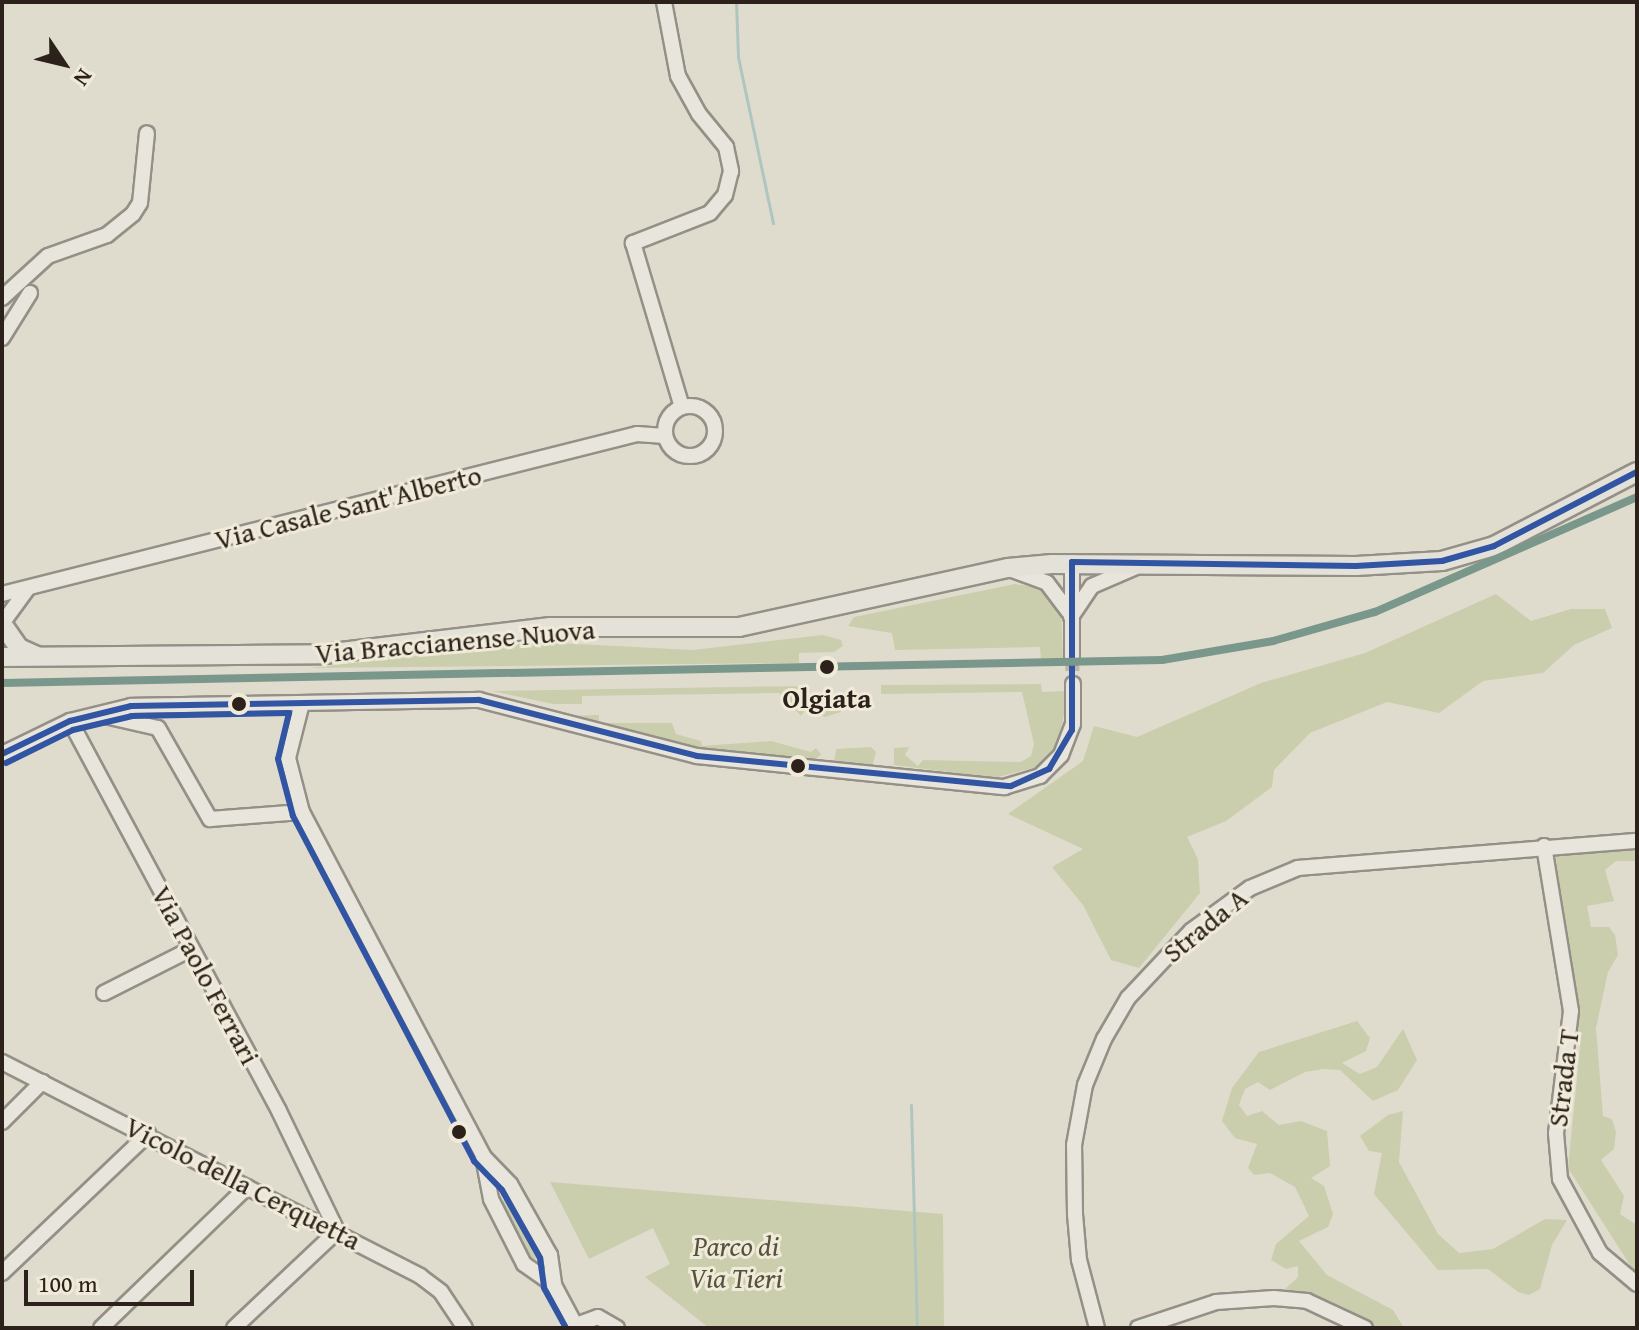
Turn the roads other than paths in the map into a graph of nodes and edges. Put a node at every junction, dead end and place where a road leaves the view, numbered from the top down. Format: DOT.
graph roads {
  1 [pos="664,2"];
  2 [pos="147,133"];
  3 [pos="30,293"];
  4 [pos="2,298"];
  5 [pos="2,338"];
  6 [pos="682,407"];
  7 [pos="665,436"];
  8 [pos="1637,472"];
  9 [pos="1072,562"];
  10 [pos="1145,564"];
  11 [pos="1008,568"];
  12 [pos="32,586"];
  13 [pos="2,594"];
  14 [pos="1071,617"];
  15 [pos="3,626"];
  16 [pos="2,657"];
  17 [pos="39,657"];
  18 [pos="1072,657"];
  19 [pos="1073,684"];
  20 [pos="302,703"];
  21 [pos="91,714"];
  22 [pos="70,721"];
  23 [pos="2,754"];
  24 [pos="302,812"];
  25 [pos="1637,841"];
  26 [pos="1544,846"];
  27 [pos="191,949"];
  28 [pos="104,993"];
  29 [pos="2,1062"];
  30 [pos="42,1082"];
  31 [pos="2,1122"];
  32 [pos="148,1134"];
  33 [pos="483,1156"];
  34 [pos="247,1187"];
  35 [pos="515,1192"];
  36 [pos="492,1200"];
  37 [pos="337,1231"];
  38 [pos="550,1255"];
  39 [pos="524,1264"];
  40 [pos="2,1273"];
  41 [pos="1637,1284"];
  42 [pos="554,1285"];
  43 [pos="576,1326"];
  44 [pos="101,1328"];
  45 [pos="234,1328"];
  46 [pos="465,1328"];
  47 [pos="617,1328"];
  48 [pos="1097,1328"];
  49 [pos="1138,1328"];
  50 [pos="1365,1328"];
  1 -- 6 [label="street"];
  2 -- 4 [label="street"];
  3 -- 5 [label="street"];
  6 -- 7 [label="street"];
  6 -- 7 [label="street"];
  7 -- 12 [label="street, Via Casale Sant'Alberto"];
  8 -- 10 [label="main road, Via Braccianense Nuova"];
  9 -- 10 [label="main road, Via Braccianense Nuova"];
  9 -- 11 [label="main road, Via Braccianense Nuova"];
  9 -- 14 [label="street"];
  10 -- 14 [label="street"];
  11 -- 14 [label="street"];
  11 -- 17 [label="main road, Via Braccianense Nuova"];
  12 -- 13 [label="street, Via Casale Sant'Alberto"];
  12 -- 15 [label="street"];
  14 -- 18 [label="street"];
  15 -- 17 [label="main road"];
  16 -- 17 [label="main road, Via Braccianense Nuova"];
  19 -- 20 [label="street"];
  20 -- 21 [label="street"];
  20 -- 24 [label="street"];
  21 -- 22 [label="street"];
  21 -- 24 [label="street"];
  22 -- 23 [label="street"];
  22 -- 27 [label="street, Via Paolo Ferrari"];
  24 -- 33 [label="street"];
  25 -- 26 [label="street, Strada A"];
  26 -- 41 [label="street, Strada T"];
  26 -- 48 [label="street, Strada A"];
  27 -- 28 [label="street"];
  27 -- 37 [label="street, Via Paolo Ferrari"];
  29 -- 30 [label="street, Vicolo della Cerquetta"];
  30 -- 31 [label="street"];
  30 -- 32 [label="street, Vicolo della Cerquetta"];
  32 -- 34 [label="street, Vicolo della Cerquetta"];
  32 -- 40 [label="street"];
  33 -- 35 [label="street"];
  33 -- 36 [label="street"];
  34 -- 37 [label="street, Vicolo della Cerquetta"];
  34 -- 44 [label="street"];
  35 -- 36 [label="street"];
  35 -- 38 [label="street"];
  36 -- 39 [label="street"];
  37 -- 45 [label="street"];
  37 -- 46 [label="street, Vicolo della Cerquetta"];
  38 -- 39 [label="street"];
  38 -- 42 [label="street"];
  39 -- 42 [label="street"];
  42 -- 43 [label="street"];
  43 -- 47 [label="street"];
  49 -- 50 [label="street"];
}
